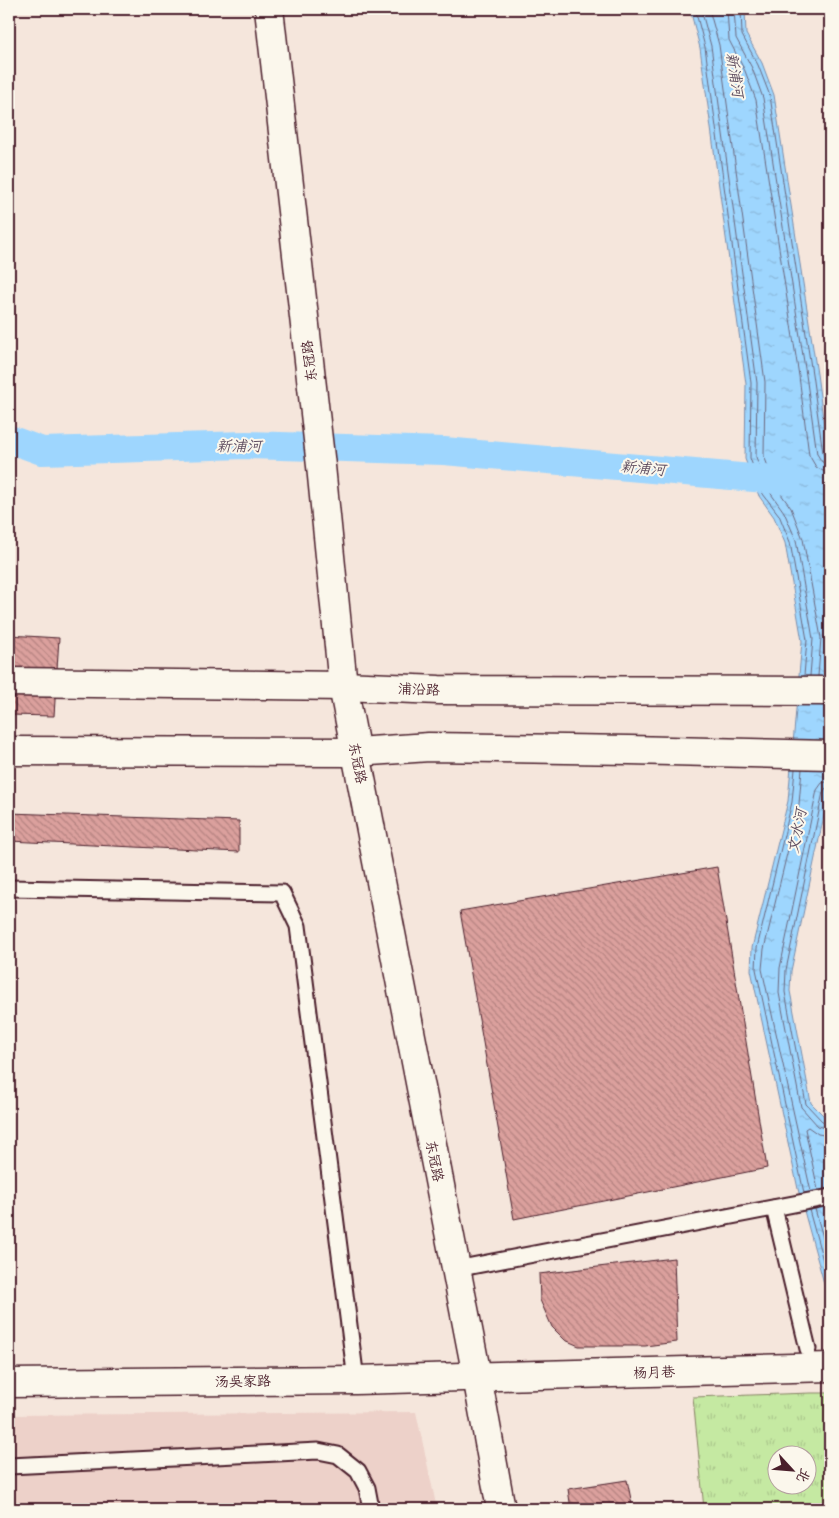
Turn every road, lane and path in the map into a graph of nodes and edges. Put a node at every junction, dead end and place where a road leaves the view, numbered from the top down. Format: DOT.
graph roads {
  1 [pos="269,9"];
  2 [pos="9,682"];
  3 [pos="343,686"];
  4 [pos="830,691"];
  5 [pos="9,751"];
  6 [pos="356,752"];
  7 [pos="830,755"];
  8 [pos="9,888"];
  9 [pos="830,1197"];
  10 [pos="774,1208"];
  11 [pos="456,1269"];
  12 [pos="808,1349"];
  13 [pos="830,1367"];
  14 [pos="477,1376"];
  15 [pos="356,1380"];
  16 [pos="9,1383"];
  17 [pos="9,1466"];
  18 [pos="371,1509"];
  19 [pos="501,1509"];
  1 -- 3 [label="main road, 东冠路"];
  2 -- 3 [label="main road, 浦沿路"];
  3 -- 4 [label="main road, 浦沿路"];
  3 -- 6 [label="main road, 东冠路"];
  5 -- 6 [label="main road"];
  6 -- 7 [label="main road"];
  6 -- 11 [label="main road, 东冠路"];
  8 -- 15 [label="lane"];
  9 -- 10 [label="lane"];
  10 -- 11 [label="lane"];
  10 -- 12 [label="lane"];
  11 -- 14 [label="main road, 东冠路"];
  13 -- 14 [label="main road, 杨月巷"];
  14 -- 15 [label="main road, 汤吴家路"];
  14 -- 19 [label="main road, 东冠路"];
  15 -- 16 [label="main road, 汤吴家路"];
  17 -- 18 [label="lane"];
}
